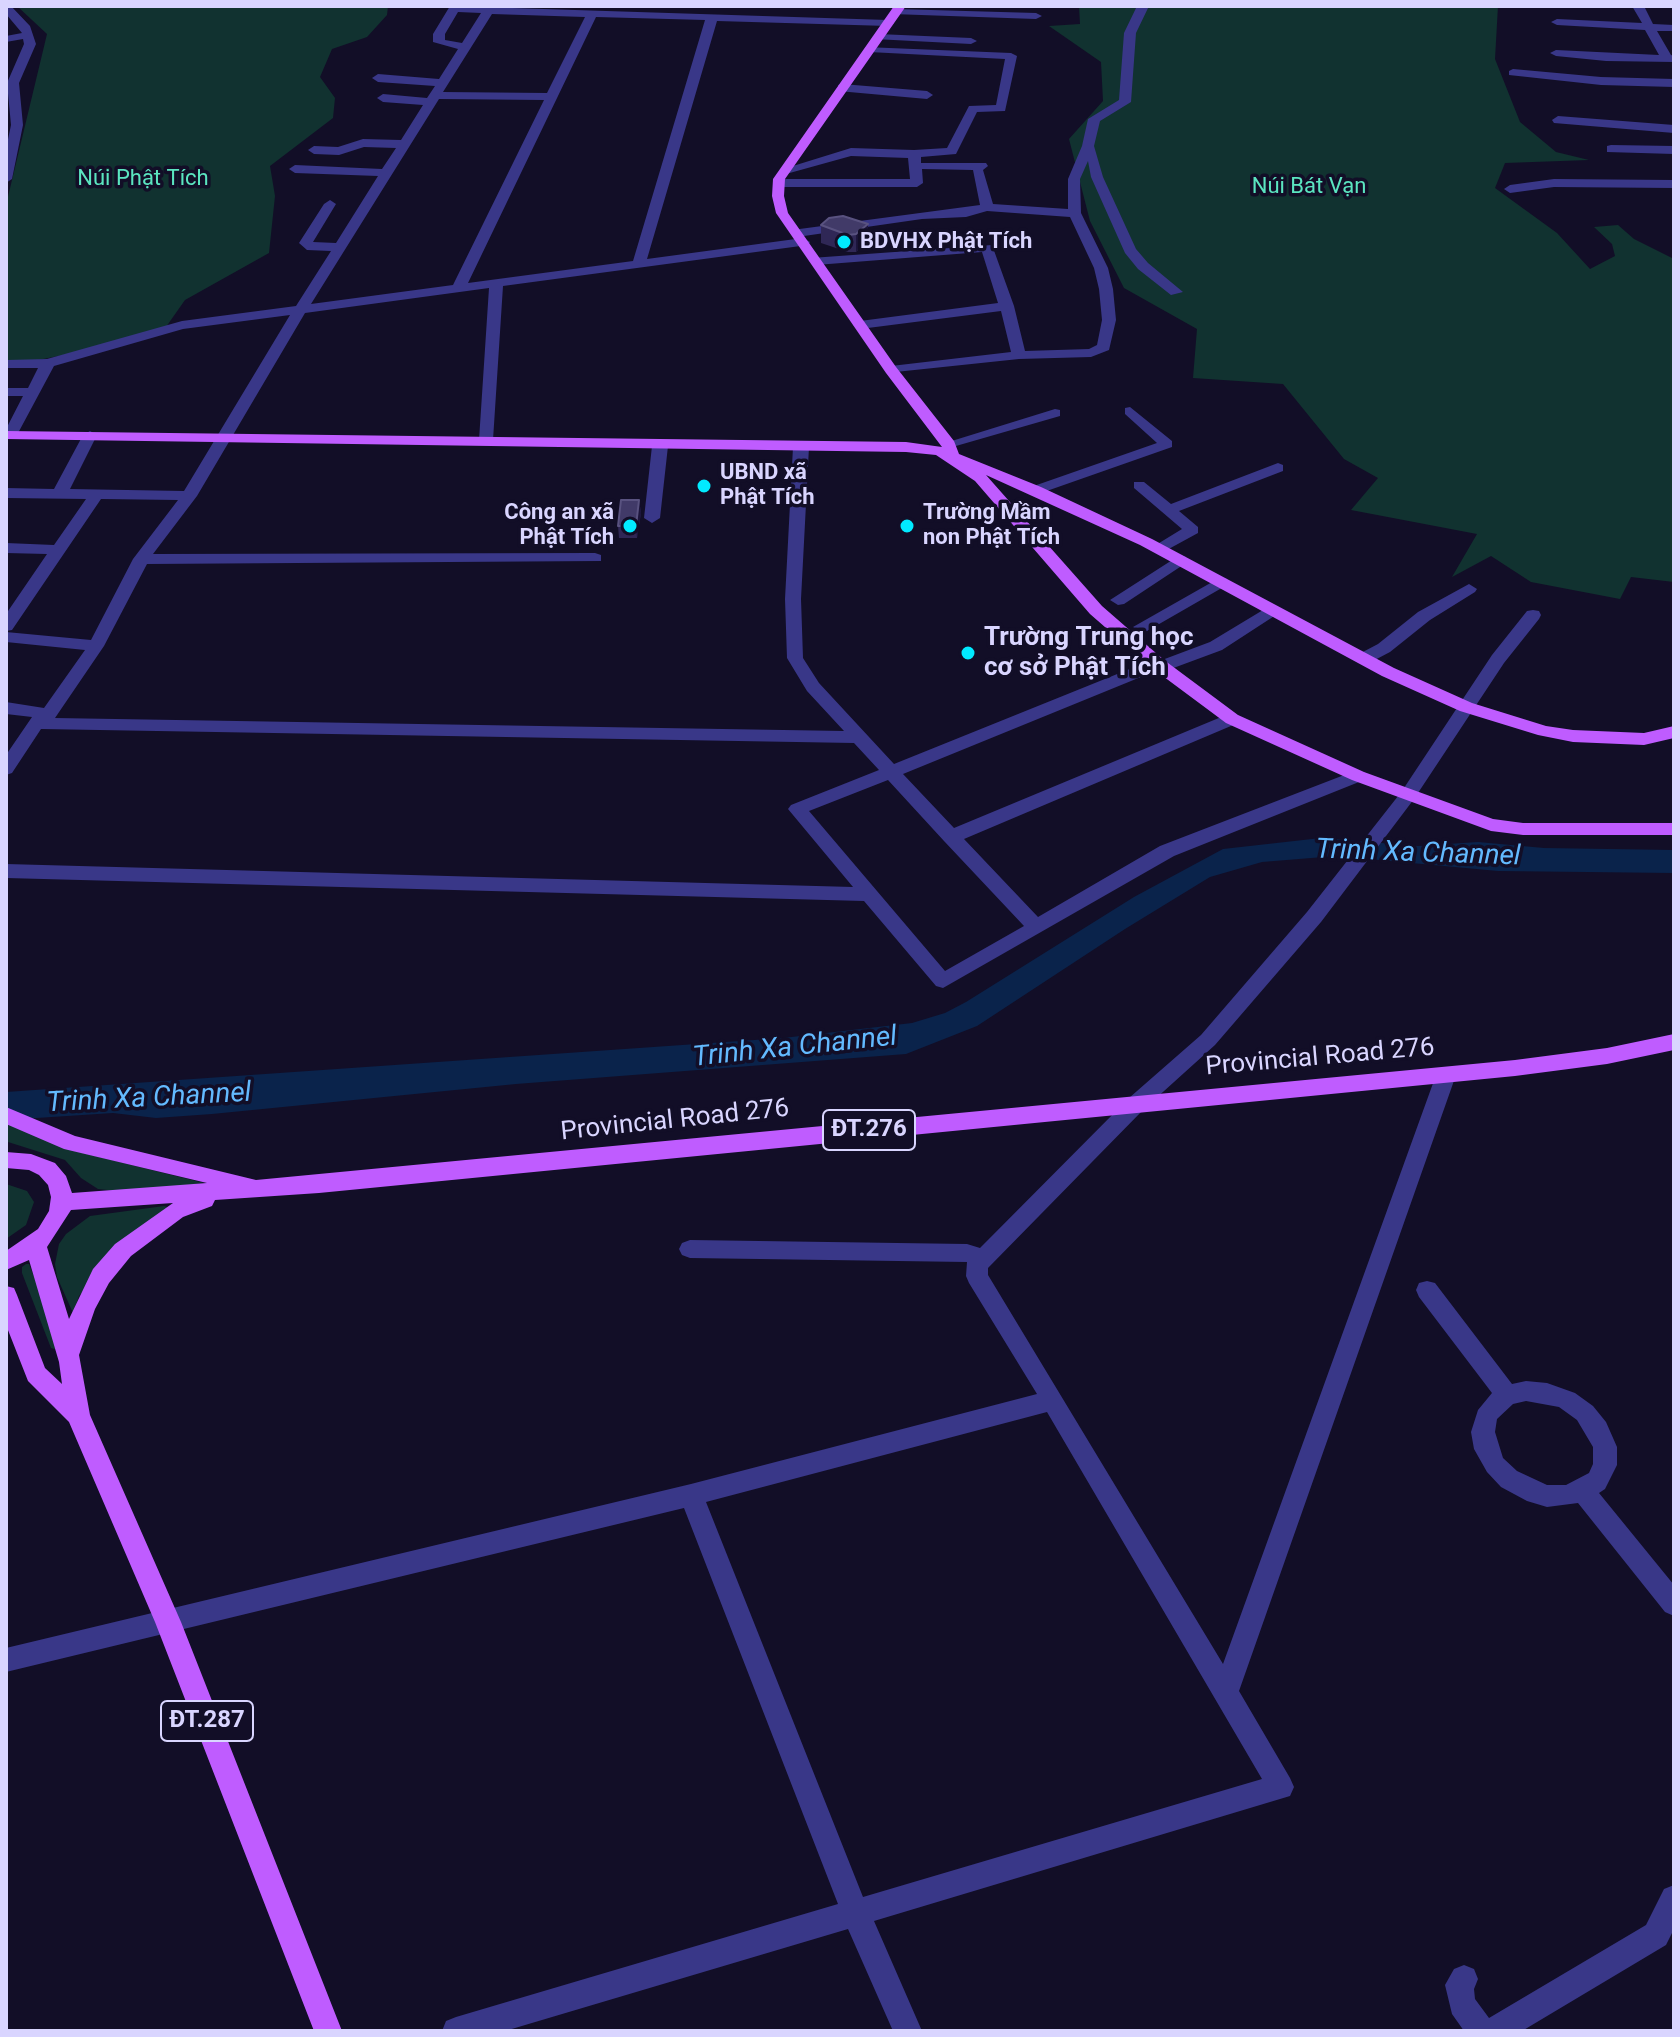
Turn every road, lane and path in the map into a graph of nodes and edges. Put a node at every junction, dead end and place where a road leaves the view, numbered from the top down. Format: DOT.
graph roads {
  1 [pos="1143,6"];
  2 [pos="1638,6"];
  3 [pos="6,7"];
  4 [pos="455,7"];
  5 [pos="490,8"];
  6 [pos="592,13"];
  7 [pos="1036,16"];
  8 [pos="712,17"];
  9 [pos="1557,22"];
  10 [pos="887,25"];
  11 [pos="1018,26"];
  12 [pos="1652,27"];
  13 [pos="1674,28"];
  14 [pos="29,35"];
  15 [pos="6,39"];
  16 [pos="971,41"];
  17 [pos="465,47"];
  18 [pos="1556,53"];
  19 [pos="1670,59"];
  20 [pos="12,71"];
  21 [pos="1513,73"];
  22 [pos="1674,83"];
  23 [pos="842,88"];
  24 [pos="927,95"];
  25 [pos="434,96"];
  26 [pos="551,97"];
  27 [pos="1558,120"];
  28 [pos="1674,129"];
  29 [pos="404,144"];
  30 [pos="1088,146"];
  31 [pos="1611,149"];
  32 [pos="314,150"];
  33 [pos="1674,150"];
  34 [pos="915,160"];
  35 [pos="295,169"];
  36 [pos="386,173"];
  37 [pos="782,177"];
  38 [pos="6,179"];
  39 [pos="1674,184"];
  40 [pos="1510,189"];
  41 [pos="330,204"];
  42 [pos="987,207"];
  43 [pos="1075,213"];
  44 [pos="800,238"];
  45 [pos="339,247"];
  46 [pos="816,261"];
  47 [pos="639,264"];
  48 [pos="496,284"];
  49 [pos="458,289"];
  50 [pos="1176,292"];
  51 [pos="300,310"];
  52 [pos="1008,312"];
  53 [pos="864,331"];
  54 [pos="1019,355"];
  55 [pos="48,363"];
  56 [pos="6,364"];
  57 [pos="891,370"];
  58 [pos="6,392"];
  59 [pos="32,392"];
  60 [pos="1130,411"];
  61 [pos="1055,413"];
  62 [pos="8,435"];
  63 [pos="90,435"];
  64 [pos="226,436"];
  65 [pos="486,440"];
  66 [pos="660,446"];
  67 [pos="801,447"];
  68 [pos="950,449"];
  69 [pos="1278,468"];
  70 [pos="1139,485"];
  71 [pos="1036,490"];
  72 [pos="61,491"];
  73 [pos="6,493"];
  74 [pos="97,494"];
  75 [pos="189,496"];
  76 [pos="1171,509"];
  77 [pos="652,518"];
  78 [pos="6,548"];
  79 [pos="1159,548"];
  80 [pos="60,550"];
  81 [pos="595,558"];
  82 [pos="141,559"];
  83 [pos="1180,560"];
  84 [pos="1221,582"];
  85 [pos="1469,589"];
  86 [pos="1118,600"];
  87 [pos="1274,611"];
  88 [pos="1533,615"];
  89 [pos="6,626"];
  90 [pos="1141,627"];
  91 [pos="6,637"];
  92 [pos="96,646"];
  93 [pos="1365,658"];
  94 [pos="1160,665"];
  95 [pos="1466,707"];
  96 [pos="6,708"];
  97 [pos="42,718"];
  98 [pos="1232,719"];
  99 [pos="1674,732"];
  100 [pos="860,737"];
  101 [pos="6,769"];
  102 [pos="891,772"];
  103 [pos="1358,776"];
  104 [pos="1408,795"];
  105 [pos="1674,829"];
  106 [pos="951,837"];
  107 [pos="6,871"];
  108 [pos="869,894"];
  109 [pos="1036,927"];
  110 [pos="1674,1042"];
  111 [pos="1446,1075"];
  112 [pos="1136,1104"];
  113 [pos="6,1115"];
  114 [pos="6,1160"];
  115 [pos="267,1188"];
  116 [pos="225,1192"];
  117 [pos="62,1202"];
  118 [pos="36,1245"];
  119 [pos="690,1249"];
  120 [pos="982,1258"];
  121 [pos="6,1261"];
  122 [pos="1427,1290"];
  123 [pos="6,1295"];
  124 [pos="15,1339"];
  125 [pos="68,1355"];
  126 [pos="1507,1395"];
  127 [pos="1053,1400"];
  128 [pos="78,1415"];
  129 [pos="1583,1491"];
  130 [pos="691,1495"];
  131 [pos="1674,1604"];
  132 [pos="168,1622"];
  133 [pos="6,1660"];
  134 [pos="1226,1691"];
  135 [pos="1674,1899"];
  136 [pos="856,1914"];
  137 [pos="1464,1979"];
  138 [pos="328,2031"];
  139 [pos="456,2031"];
  140 [pos="908,2031"];
  141 [pos="1481,2031"];
  142 [pos="1495,2031"];
  1 -- 30 [label="street"];
  2 -- 12 [label="street"];
  3 -- 14 [label="street"];
  4 -- 5 [label="street"];
  4 -- 17 [label="street"];
  5 -- 6 [label="street"];
  5 -- 17 [label="street"];
  6 -- 8 [label="street"];
  6 -- 26 [label="street"];
  7 -- 10 [label="street"];
  8 -- 10 [label="street"];
  8 -- 47 [label="street"];
  9 -- 12 [label="street"];
  10 -- 11 [label="street"];
  10 -- 16 [label="street"];
  10 -- 23 [label="main road"];
  10 -- 34 [label="street"];
  12 -- 13 [label="street"];
  12 -- 19 [label="street"];
  14 -- 15 [label="street"];
  14 -- 20 [label="street"];
  17 -- 25 [label="street"];
  18 -- 19 [label="street"];
  20 -- 38 [label="street"];
  21 -- 22 [label="street"];
  23 -- 24 [label="street"];
  23 -- 37 [label="main road"];
  25 -- 25 [label="street"];
  25 -- 26 [label="street"];
  25 -- 29 [label="street"];
  26 -- 49 [label="street"];
  27 -- 28 [label="street"];
  29 -- 32 [label="street"];
  29 -- 36 [label="street"];
  30 -- 43 [label="street"];
  30 -- 50 [label="street"];
  31 -- 33 [label="street"];
  34 -- 37 [label="street"];
  34 -- 37 [label="street"];
  34 -- 42 [label="street"];
  35 -- 36 [label="street"];
  36 -- 45 [label="street"];
  37 -- 44 [label="main road"];
  39 -- 40 [label="street"];
  41 -- 45 [label="street"];
  42 -- 43 [label="street"];
  42 -- 44 [label="street"];
  43 -- 54 [label="street"];
  44 -- 46 [label="main road"];
  44 -- 47 [label="street"];
  45 -- 51 [label="street"];
  46 -- 52 [label="street"];
  46 -- 53 [label="main road"];
  47 -- 48 [label="street"];
  48 -- 49 [label="street"];
  48 -- 65 [label="street"];
  49 -- 51 [label="street"];
  51 -- 55 [label="street"];
  51 -- 64 [label="street"];
  52 -- 53 [label="street"];
  52 -- 54 [label="street"];
  53 -- 57 [label="main road"];
  54 -- 57 [label="street"];
  55 -- 56 [label="street"];
  55 -- 59 [label="street"];
  57 -- 68 [label="main road"];
  58 -- 59 [label="street"];
  59 -- 62 [label="street"];
  60 -- 71 [label="street"];
  61 -- 68 [label="street"];
  62 -- 63 [label="main road"];
  63 -- 64 [label="main road"];
  63 -- 72 [label="street"];
  64 -- 65 [label="main road"];
  64 -- 75 [label="street"];
  65 -- 66 [label="main road"];
  66 -- 67 [label="main road"];
  66 -- 77 [label="street"];
  67 -- 68 [label="main road"];
  67 -- 100 [label="street"];
  68 -- 71 [label="main road"];
  68 -- 94 [label="main road"];
  69 -- 76 [label="street"];
  70 -- 76 [label="street"];
  71 -- 79 [label="main road"];
  72 -- 73 [label="street"];
  72 -- 74 [label="street"];
  74 -- 75 [label="street"];
  74 -- 80 [label="street"];
  75 -- 82 [label="street"];
  76 -- 79 [label="street"];
  78 -- 80 [label="street"];
  79 -- 83 [label="main road"];
  80 -- 89 [label="street"];
  81 -- 82 [label="street"];
  82 -- 92 [label="street"];
  83 -- 84 [label="main road"];
  83 -- 86 [label="street"];
  84 -- 87 [label="main road"];
  84 -- 90 [label="street"];
  85 -- 93 [label="street"];
  87 -- 93 [label="main road"];
  87 -- 94 [label="street"];
  88 -- 95 [label="street"];
  91 -- 92 [label="street"];
  92 -- 97 [label="street"];
  93 -- 95 [label="main road"];
  94 -- 98 [label="main road"];
  94 -- 102 [label="street"];
  95 -- 99 [label="main road"];
  95 -- 104 [label="street"];
  96 -- 97 [label="street"];
  97 -- 100 [label="street"];
  97 -- 101 [label="street"];
  98 -- 103 [label="main road"];
  98 -- 106 [label="street"];
  100 -- 102 [label="street"];
  102 -- 106 [label="street"];
  102 -- 108 [label="street"];
  103 -- 104 [label="main road"];
  103 -- 109 [label="street"];
  104 -- 105 [label="main road"];
  104 -- 112 [label="street"];
  106 -- 109 [label="street"];
  107 -- 108 [label="street"];
  108 -- 109 [label="street"];
  110 -- 111 [label="main road, Provincial Road 276 / ĐT.276"];
  111 -- 112 [label="main road, Provincial Road 276 / ĐT.276"];
  111 -- 134 [label="street"];
  112 -- 115 [label="main road, Provincial Road 276 / ĐT.276"];
  112 -- 120 [label="street"];
  113 -- 115 [label="main road"];
  114 -- 117 [label="main road"];
  115 -- 116 [label="main road, Provincial Road 276 / ĐT.276"];
  116 -- 117 [label="main road, Provincial Road 276 / ĐT.276"];
  116 -- 125 [label="main road"];
  117 -- 118 [label="main road"];
  118 -- 121 [label="main road"];
  118 -- 125 [label="main road, ĐT.287"];
  119 -- 120 [label="street"];
  120 -- 127 [label="street"];
  122 -- 126 [label="street"];
  123 -- 124 [label="main road, ĐT.287"];
  124 -- 128 [label="main road, ĐT.287"];
  125 -- 128 [label="main road, ĐT.287"];
  126 -- 129 [label="street"];
  126 -- 129 [label="street"];
  127 -- 130 [label="street"];
  127 -- 134 [label="street"];
  128 -- 132 [label="main road, ĐT.287"];
  129 -- 131 [label="street"];
  130 -- 132 [label="street"];
  130 -- 136 [label="street"];
  132 -- 133 [label="street"];
  132 -- 138 [label="main road, ĐT.287"];
  134 -- 136 [label="street"];
  135 -- 142 [label="street"];
  136 -- 139 [label="street"];
  136 -- 140 [label="street"];
  137 -- 141 [label="street"];
}
